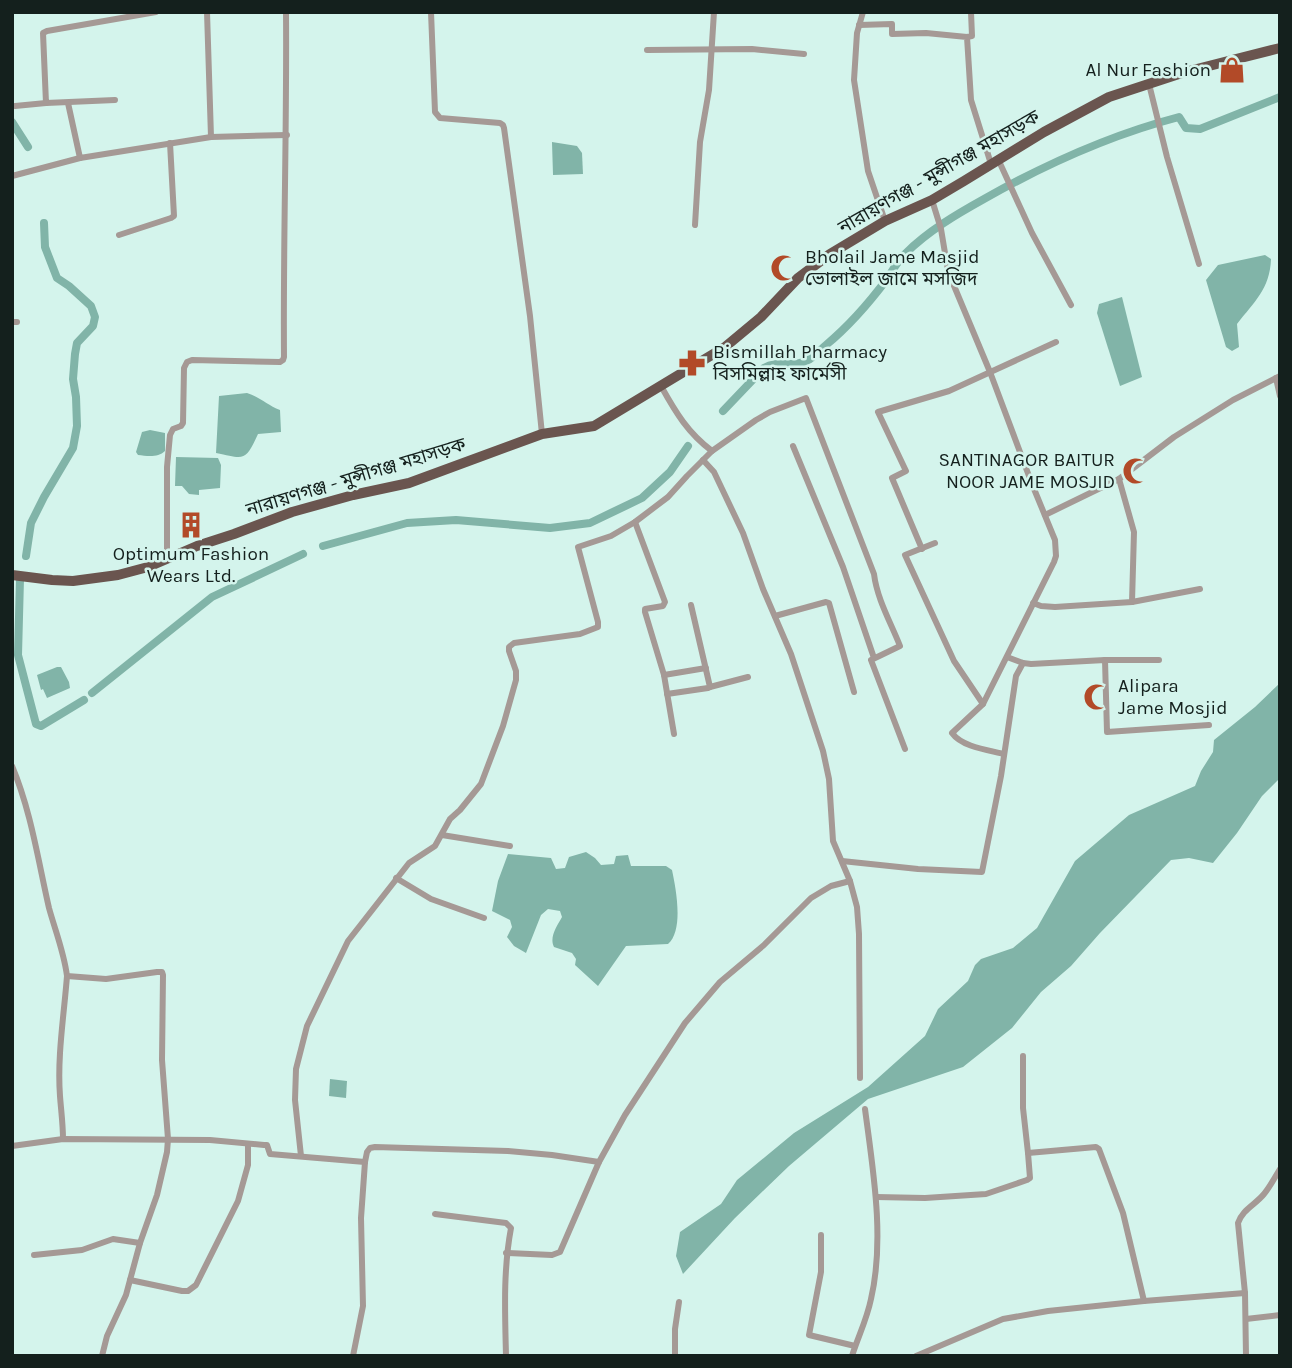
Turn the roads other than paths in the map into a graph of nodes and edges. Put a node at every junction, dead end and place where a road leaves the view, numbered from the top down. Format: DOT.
graph roads {
  1 [pos="156,12"];
  2 [pos="207,12"];
  3 [pos="286,12"];
  4 [pos="431,12"];
  5 [pos="714,12"];
  6 [pos="863,12"];
  7 [pos="971,12"];
  8 [pos="859,25"];
  9 [pos="967,37"];
  10 [pos="713,48"];
  11 [pos="1280,48"];
  12 [pos="648,50"];
  13 [pos="804,54"];
  14 [pos="1149,84"];
  15 [pos="115,100"];
  16 [pos="46,103"];
  17 [pos="68,103"];
  18 [pos="15,106"];
  19 [pos="287,135"];
  20 [pos="211,137"];
  21 [pos="170,143"];
  22 [pos="80,158"];
  23 [pos="995,162"];
  24 [pos="12,176"];
  25 [pos="932,200"];
  26 [pos="885,221"];
  27 [pos="695,225"];
  28 [pos="119,235"];
  29 [pos="1199,264"];
  30 [pos="1071,305"];
  31 [pos="1056,342"];
  32 [pos="990,372"];
  33 [pos="1278,377"];
  34 [pos="661,386"];
  35 [pos="1280,396"];
  36 [pos="542,434"];
  37 [pos="793,446"];
  38 [pos="712,452"];
  39 [pos="703,460"];
  40 [pos="1119,479"];
  41 [pos="1045,515"];
  42 [pos="635,522"];
  43 [pos="935,543"];
  44 [pos="922,548"];
  45 [pos="167,559"];
  46 [pos="12,575"];
  47 [pos="1200,589"];
  48 [pos="1132,602"];
  49 [pos="1033,603"];
  50 [pos="691,605"];
  51 [pos="775,616"];
  52 [pos="1007,657"];
  53 [pos="874,658"];
  54 [pos="1105,660"];
  55 [pos="1159,660"];
  56 [pos="1023,663"];
  57 [pos="706,668"];
  58 [pos="664,675"];
  59 [pos="748,677"];
  60 [pos="710,687"];
  61 [pos="854,692"];
  62 [pos="667,694"];
  63 [pos="983,704"];
  64 [pos="1209,725"];
  65 [pos="674,734"];
  66 [pos="905,749"];
  67 [pos="1004,754"];
  68 [pos="12,765"];
  69 [pos="442,835"];
  70 [pos="510,846"];
  71 [pos="842,861"];
  72 [pos="396,878"];
  73 [pos="850,881"];
  74 [pos="484,918"];
  75 [pos="67,976"];
  76 [pos="1023,1056"];
  77 [pos="860,1079"];
  78 [pos="865,1109"];
  79 [pos="63,1139"];
  80 [pos="168,1139"];
  81 [pos="248,1144"];
  82 [pos="12,1146"];
  83 [pos="1028,1153"];
  84 [pos="301,1157"];
  85 [pos="365,1162"];
  86 [pos="600,1162"];
  87 [pos="1280,1169"];
  88 [pos="876,1197"];
  89 [pos="435,1214"];
  90 [pos="821,1235"];
  91 [pos="139,1243"];
  92 [pos="506,1253"];
  93 [pos="34,1255"];
  94 [pos="131,1280"];
  95 [pos="1245,1293"];
  96 [pos="1144,1301"];
  97 [pos="680,1302"];
  98 [pos="1280,1315"];
  99 [pos="1246,1319"];
  100 [pos="855,1346"];
  101 [pos="102,1356"];
  102 [pos="353,1356"];
  103 [pos="506,1356"];
  104 [pos="675,1356"];
  105 [pos="852,1356"];
  106 [pos="916,1356"];
  107 [pos="1246,1356"];
  1 -- 16 [label="street"];
  2 -- 20 [label="street"];
  3 -- 19 [label="street"];
  4 -- 36 [label="street"];
  5 -- 10 [label="street"];
  6 -- 8 [label="street"];
  7 -- 9 [label="street"];
  8 -- 9 [label="street"];
  8 -- 26 [label="street"];
  9 -- 23 [label="street"];
  10 -- 12 [label="street"];
  10 -- 13 [label="street"];
  10 -- 27 [label="street"];
  11 -- 14 [label="main road, নারায়ণগঞ্জ - মুন্সীগঞ্জ মহাসড়ক"];
  14 -- 23 [label="main road, নারায়ণগঞ্জ - মুন্সীগঞ্জ মহাসড়ক"];
  14 -- 29 [label="street"];
  15 -- 17 [label="street"];
  16 -- 17 [label="street"];
  16 -- 18 [label="street"];
  17 -- 22 [label="street"];
  19 -- 20 [label="street"];
  19 -- 45 [label="street"];
  20 -- 21 [label="street"];
  21 -- 22 [label="street"];
  21 -- 28 [label="street"];
  22 -- 24 [label="street"];
  23 -- 25 [label="main road, নারায়ণগঞ্জ - মুন্সীগঞ্জ মহাসড়ক"];
  23 -- 30 [label="street"];
  25 -- 26 [label="main road, নারায়ণগঞ্জ - মুন্সীগঞ্জ মহাসড়ক"];
  25 -- 32 [label="street"];
  26 -- 34 [label="main road, নারায়ণগঞ্জ - মুন্সীগঞ্জ মহাসড়ক"];
  31 -- 32 [label="street"];
  32 -- 41 [label="street"];
  32 -- 44 [label="street"];
  33 -- 35 [label="street"];
  33 -- 40 [label="street"];
  34 -- 36 [label="main road, নারায়ণগঞ্জ - মুন্সীগঞ্জ মহাসড়ক"];
  34 -- 38 [label="street"];
  36 -- 45 [label="main road, নারায়ণগঞ্জ - মুন্সীগঞ্জ মহাসড়ক"];
  37 -- 53 [label="street"];
  38 -- 39 [label="street"];
  38 -- 53 [label="street"];
  39 -- 42 [label="street"];
  39 -- 51 [label="street"];
  40 -- 41 [label="street"];
  40 -- 48 [label="street"];
  41 -- 49 [label="street"];
  42 -- 58 [label="street"];
  42 -- 69 [label="street"];
  43 -- 44 [label="street"];
  44 -- 63 [label="street"];
  45 -- 46 [label="main road, নারায়ণগঞ্জ - মুন্সীগঞ্জ মহাসড়ক"];
  47 -- 48 [label="street"];
  48 -- 49 [label="street"];
  49 -- 52 [label="street"];
  50 -- 57 [label="street"];
  51 -- 61 [label="street"];
  51 -- 71 [label="street"];
  52 -- 56 [label="street"];
  52 -- 63 [label="street"];
  53 -- 66 [label="street"];
  54 -- 55 [label="street"];
  54 -- 56 [label="street"];
  54 -- 64 [label="street"];
  56 -- 67 [label="street"];
  57 -- 58 [label="street"];
  57 -- 60 [label="street"];
  58 -- 62 [label="street"];
  59 -- 60 [label="street"];
  60 -- 62 [label="street"];
  62 -- 65 [label="street"];
  63 -- 67 [label="street"];
  67 -- 71 [label="street"];
  68 -- 75 [label="street"];
  69 -- 70 [label="street"];
  69 -- 72 [label="street"];
  71 -- 73 [label="street"];
  72 -- 74 [label="street"];
  72 -- 84 [label="street"];
  73 -- 77 [label="street"];
  73 -- 86 [label="street"];
  75 -- 79 [label="street"];
  75 -- 80 [label="street"];
  76 -- 83 [label="street"];
  78 -- 88 [label="street"];
  79 -- 80 [label="street"];
  79 -- 82 [label="street"];
  80 -- 81 [label="street"];
  80 -- 91 [label="street"];
  81 -- 84 [label="street"];
  81 -- 94 [label="street"];
  83 -- 88 [label="street"];
  83 -- 96 [label="street"];
  84 -- 85 [label="street"];
  85 -- 86 [label="street"];
  85 -- 102 [label="street"];
  86 -- 92 [label="street"];
  87 -- 95 [label="street"];
  88 -- 100 [label="street"];
  89 -- 92 [label="street"];
  90 -- 100 [label="street"];
  91 -- 93 [label="street"];
  91 -- 94 [label="street"];
  92 -- 103 [label="street"];
  94 -- 101 [label="street"];
  95 -- 96 [label="street"];
  95 -- 99 [label="street"];
  96 -- 106 [label="street"];
  97 -- 104 [label="street"];
  98 -- 99 [label="street"];
  99 -- 107 [label="street"];
  100 -- 105 [label="street"];
}
